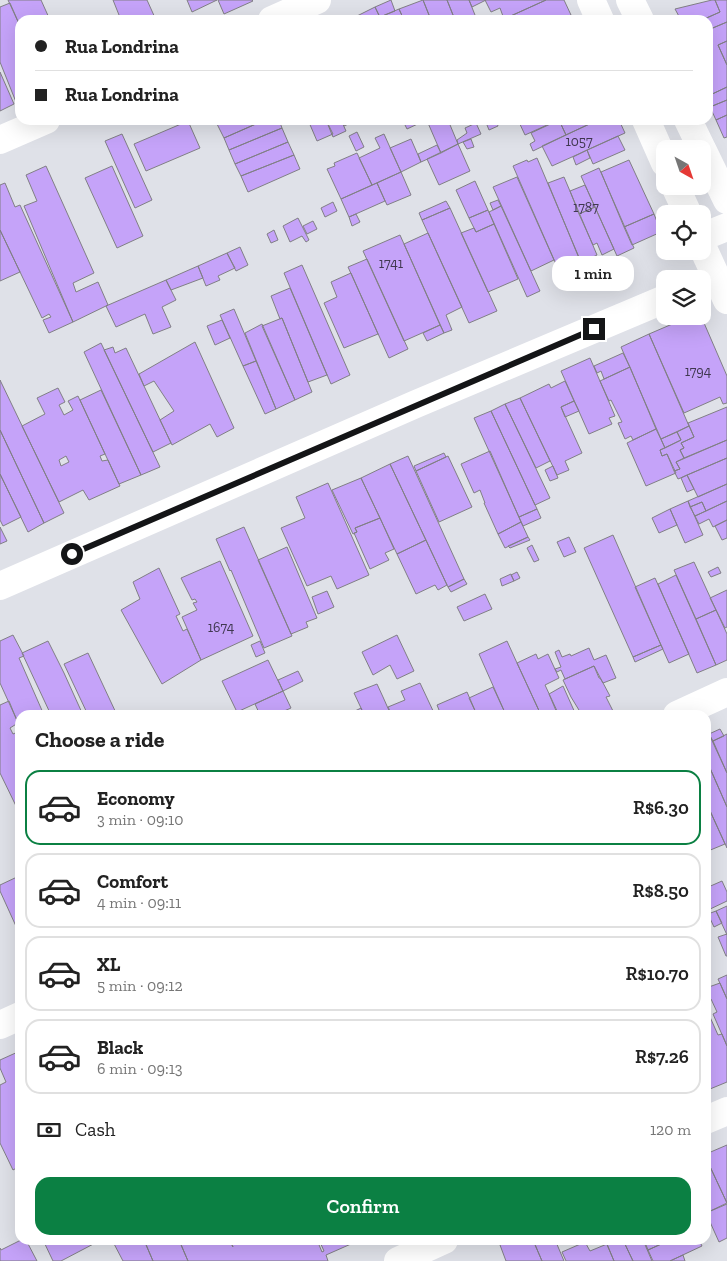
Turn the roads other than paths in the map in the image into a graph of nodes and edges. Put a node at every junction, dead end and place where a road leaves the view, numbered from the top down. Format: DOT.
graph roads {
  1 [pos="317,0"];
  2 [pos="591,0"];
  3 [pos="630,0"];
  4 [pos="283,15"];
  5 [pos="598,15"];
  6 [pos="638,15"];
  7 [pos="34,125"];
  8 [pos="648,125"];
  9 [pos="690,125"];
  10 [pos="0,140"];
  11 [pos="698,140"];
  12 [pos="656,143"];
  13 [pos="711,167"];
  14 [pos="727,200"];
  15 [pos="727,226"];
  16 [pos="711,232"];
  17 [pos="708,260"];
  18 [pos="718,283"];
  19 [pos="656,303"];
  20 [pos="0,586"];
  21 [pos="727,692"];
  22 [pos="688,710"];
  23 [pos="15,1018"];
  24 [pos="0,1025"];
  25 [pos="727,1111"];
  26 [pos="711,1118"];
  27 [pos="433,1245"];
  28 [pos="398,1261"];
  1 -- 4 [label="street"];
  2 -- 5 [label="street"];
  3 -- 6 [label="street"];
  7 -- 10 [label="street"];
  8 -- 12 [label="street"];
  9 -- 11 [label="street"];
  13 -- 14 [label="street"];
  15 -- 16 [label="street"];
  17 -- 18 [label="street"];
  19 -- 20 [label="street"];
  21 -- 22 [label="street"];
  23 -- 24 [label="street"];
  25 -- 26 [label="street"];
  27 -- 28 [label="street"];
}
